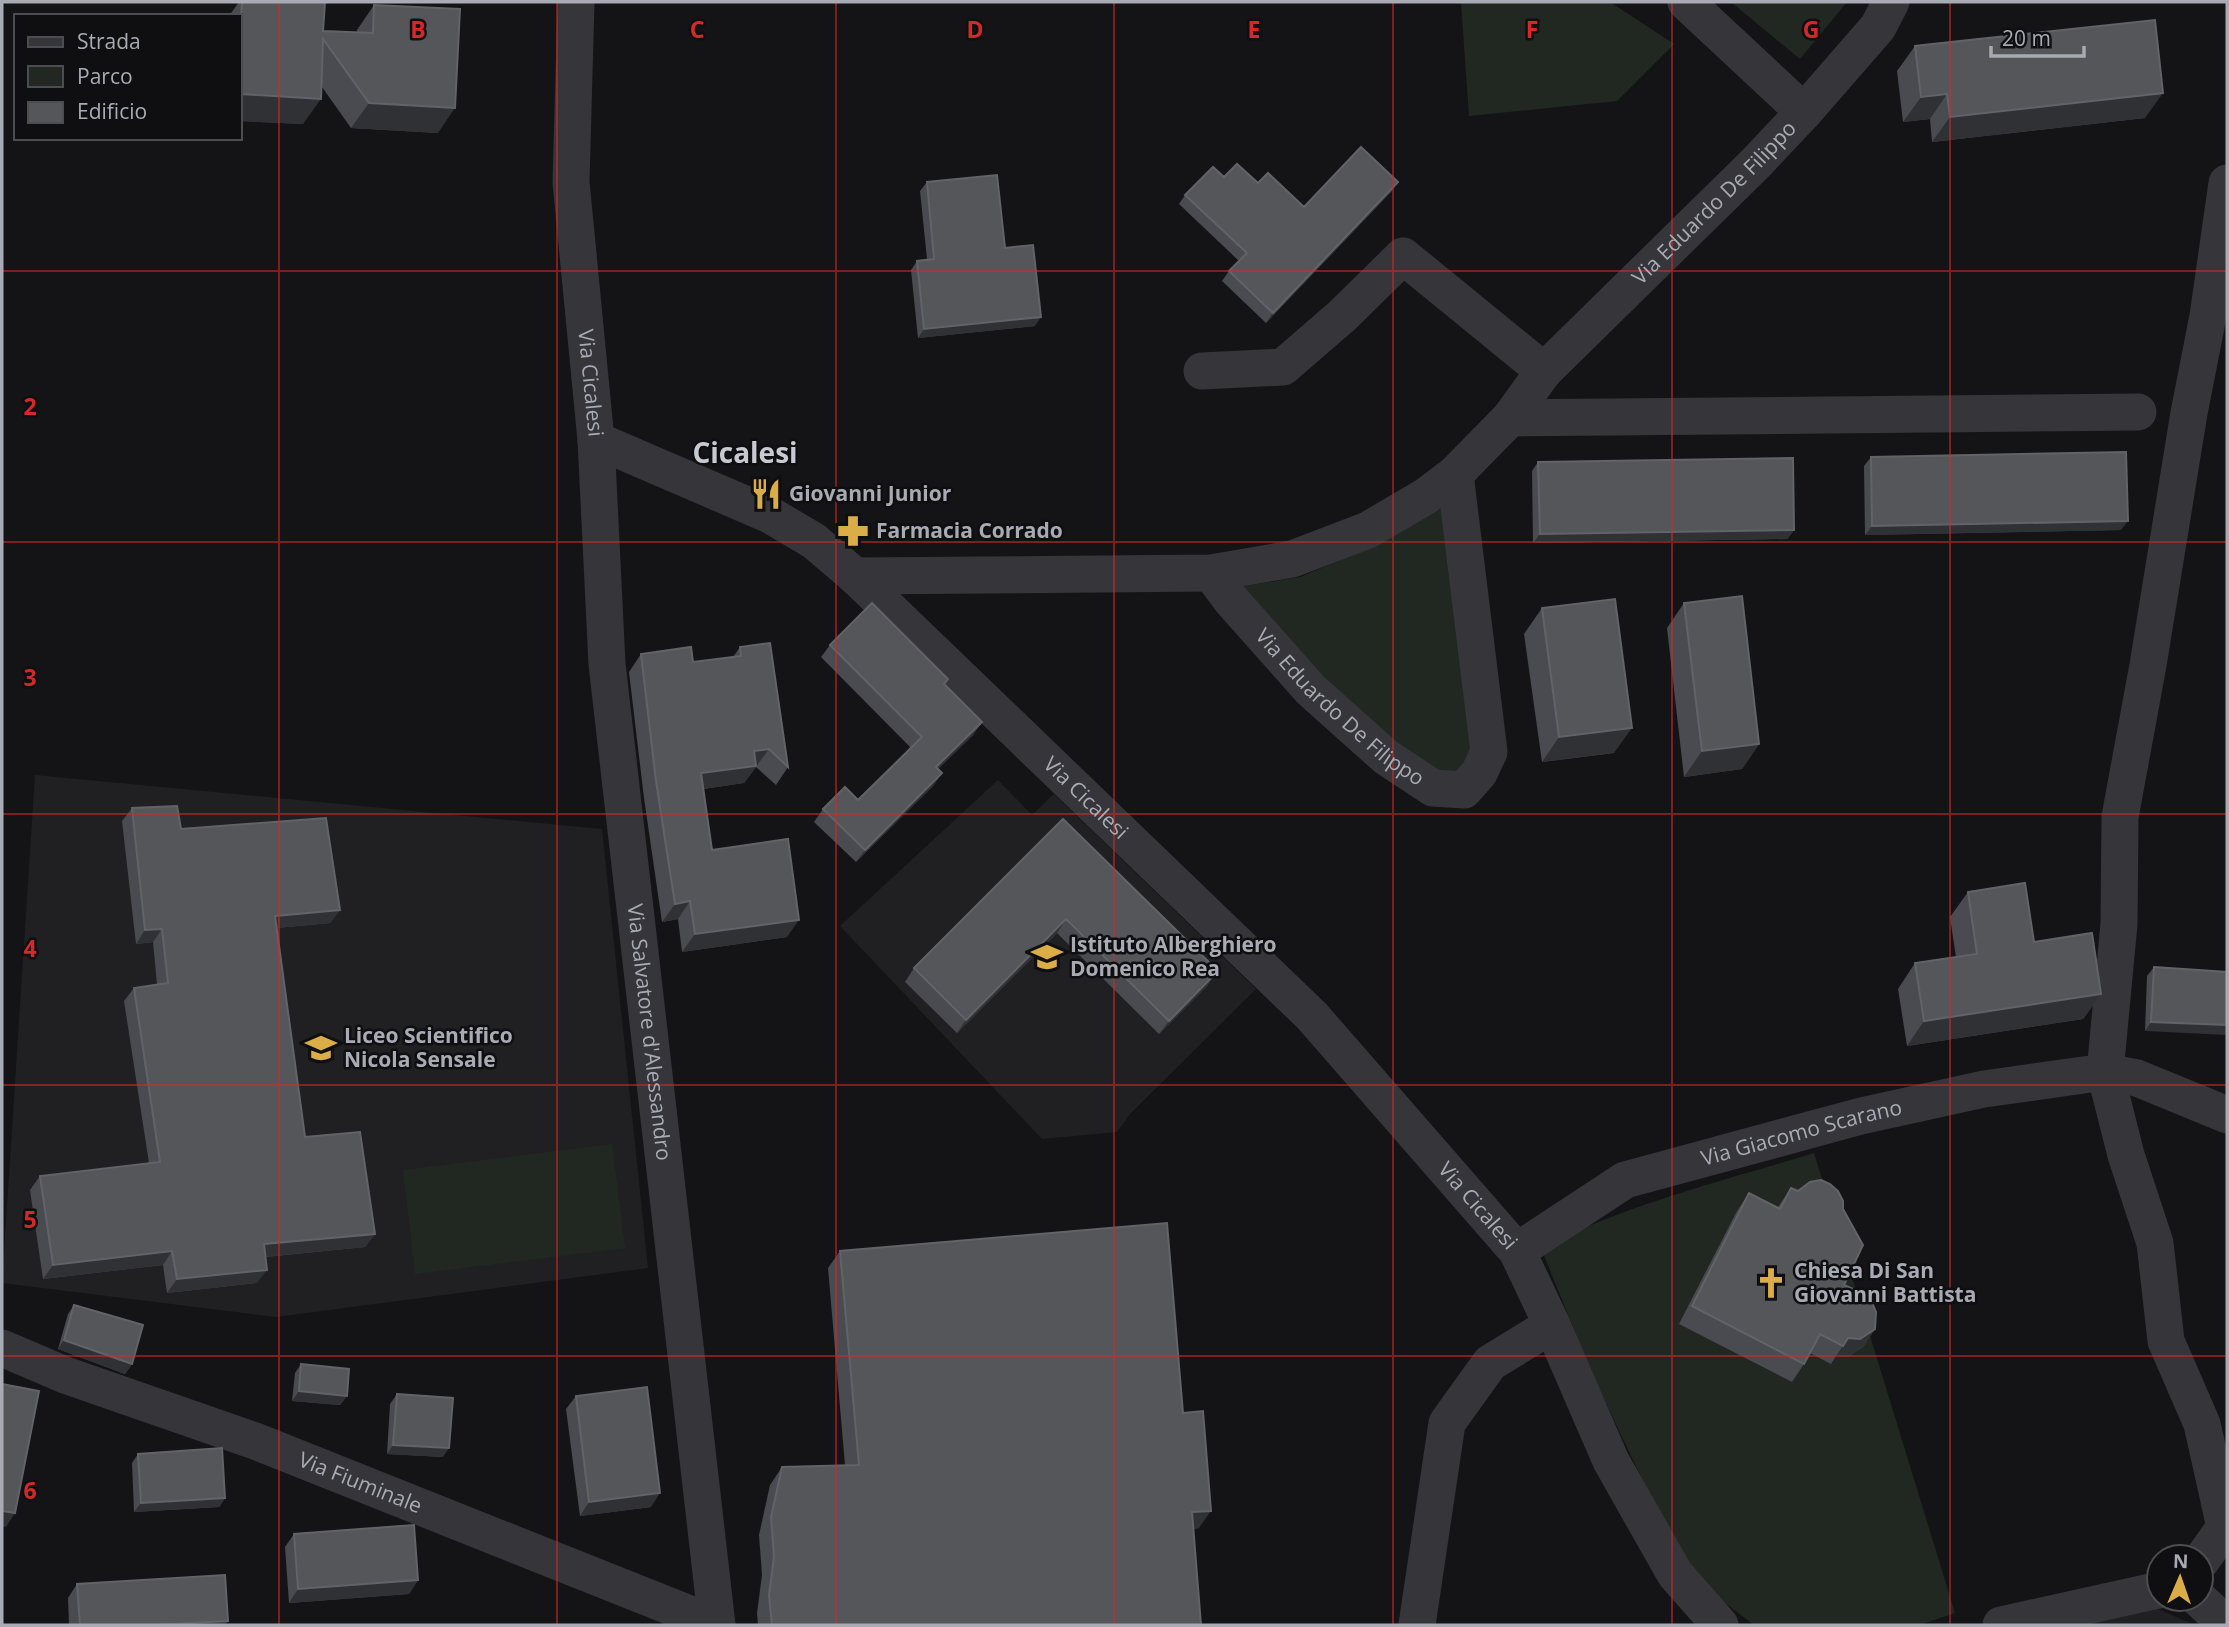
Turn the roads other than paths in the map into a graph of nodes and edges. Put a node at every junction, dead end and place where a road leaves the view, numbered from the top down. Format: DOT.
graph roads {
  1 [pos="576,2"];
  2 [pos="1686,2"];
  3 [pos="1882,10"];
  4 [pos="1804,112"];
  5 [pos="2227,183"];
  6 [pos="1202,371"];
  7 [pos="1544,371"];
  8 [pos="2138,412"];
  9 [pos="1510,418"];
  10 [pos="596,440"];
  11 [pos="1455,474"];
  12 [pos="1211,573"];
  13 [pos="855,576"];
  14 [pos="2105,1072"];
  15 [pos="2227,1115"];
  16 [pos="1517,1251"];
  17 [pos="1552,1325"];
  18 [pos="2,1348"];
  19 [pos="2226,1527"];
  20 [pos="2214,1543"];
  21 [pos="2145,1593"];
  22 [pos="2214,1613"];
  23 [pos="717,1625"];
  24 [pos="1417,1625"];
  25 [pos="1720,1625"];
  26 [pos="2001,1625"];
  27 [pos="2227,1625"];
  1 -- 10 [label="street, Via Cicalesi"];
  2 -- 4 [label="street"];
  3 -- 4 [label="street, Via Eduardo De Filippo"];
  4 -- 7 [label="street, Via Eduardo De Filippo"];
  5 -- 14 [label="street"];
  6 -- 7 [label="street"];
  7 -- 9 [label="street, Via Eduardo De Filippo"];
  8 -- 9 [label="street"];
  9 -- 11 [label="street, Via Eduardo De Filippo"];
  10 -- 13 [label="street, Via Cicalesi"];
  10 -- 23 [label="street, Via Salvatore d'Alessandro"];
  11 -- 12 [label="street, Via Eduardo De Filippo"];
  11 -- 12 [label="street, Via Eduardo De Filippo"];
  12 -- 13 [label="street, Via Eduardo De Filippo"];
  13 -- 16 [label="street, Via Cicalesi"];
  14 -- 15 [label="street, Via Giacomo Scarano"];
  14 -- 16 [label="street, Via Giacomo Scarano"];
  14 -- 19 [label="street"];
  16 -- 17 [label="street, Via Cicalesi"];
  17 -- 24 [label="street"];
  17 -- 25 [label="street, Via Cicalesi"];
  18 -- 23 [label="street, Via Fiuminale"];
  19 -- 20 [label="street"];
  21 -- 26 [label="street"];
  22 -- 27 [label="street"];
}
